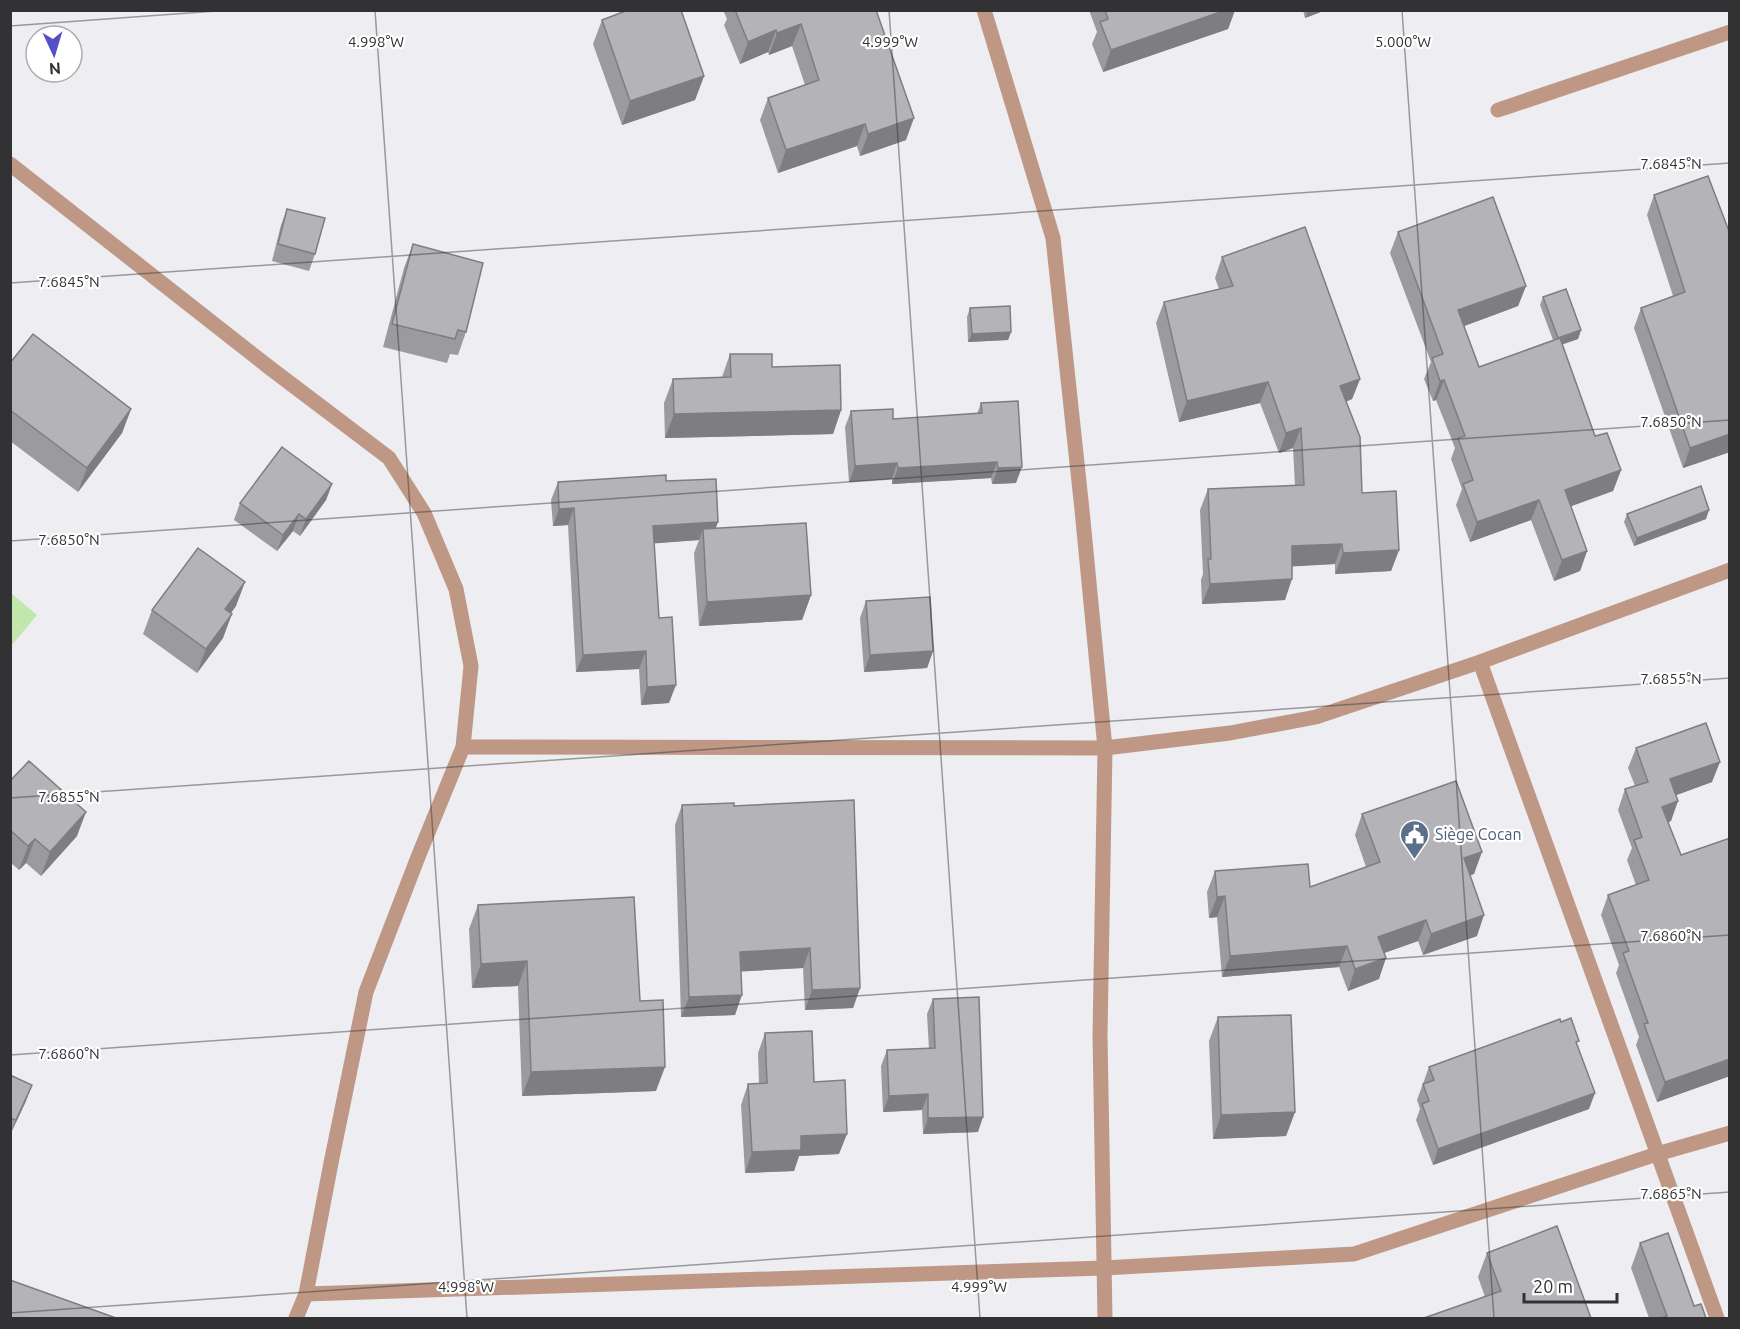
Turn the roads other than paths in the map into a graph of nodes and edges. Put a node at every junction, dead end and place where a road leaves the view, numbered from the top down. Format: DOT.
graph roads {
  1 [pos="984,10"];
  2 [pos="1730,32"];
  3 [pos="1498,110"];
  4 [pos="10,164"];
  5 [pos="1730,570"];
  6 [pos="1480,662"];
  7 [pos="463,747"];
  8 [pos="1105,748"];
  9 [pos="1730,1133"];
  10 [pos="1657,1154"];
  11 [pos="1104,1268"];
  12 [pos="306,1294"];
  13 [pos="296,1318"];
  14 [pos="1105,1318"];
  15 [pos="1717,1318"];
  1 -- 8 [label="street"];
  2 -- 3 [label="street"];
  4 -- 7 [label="street"];
  5 -- 6 [label="street"];
  6 -- 8 [label="street"];
  6 -- 10 [label="street"];
  7 -- 8 [label="street"];
  7 -- 12 [label="street"];
  8 -- 11 [label="street"];
  9 -- 10 [label="street"];
  10 -- 11 [label="street"];
  10 -- 15 [label="street"];
  11 -- 12 [label="street"];
  11 -- 14 [label="street"];
  12 -- 13 [label="street"];
}
